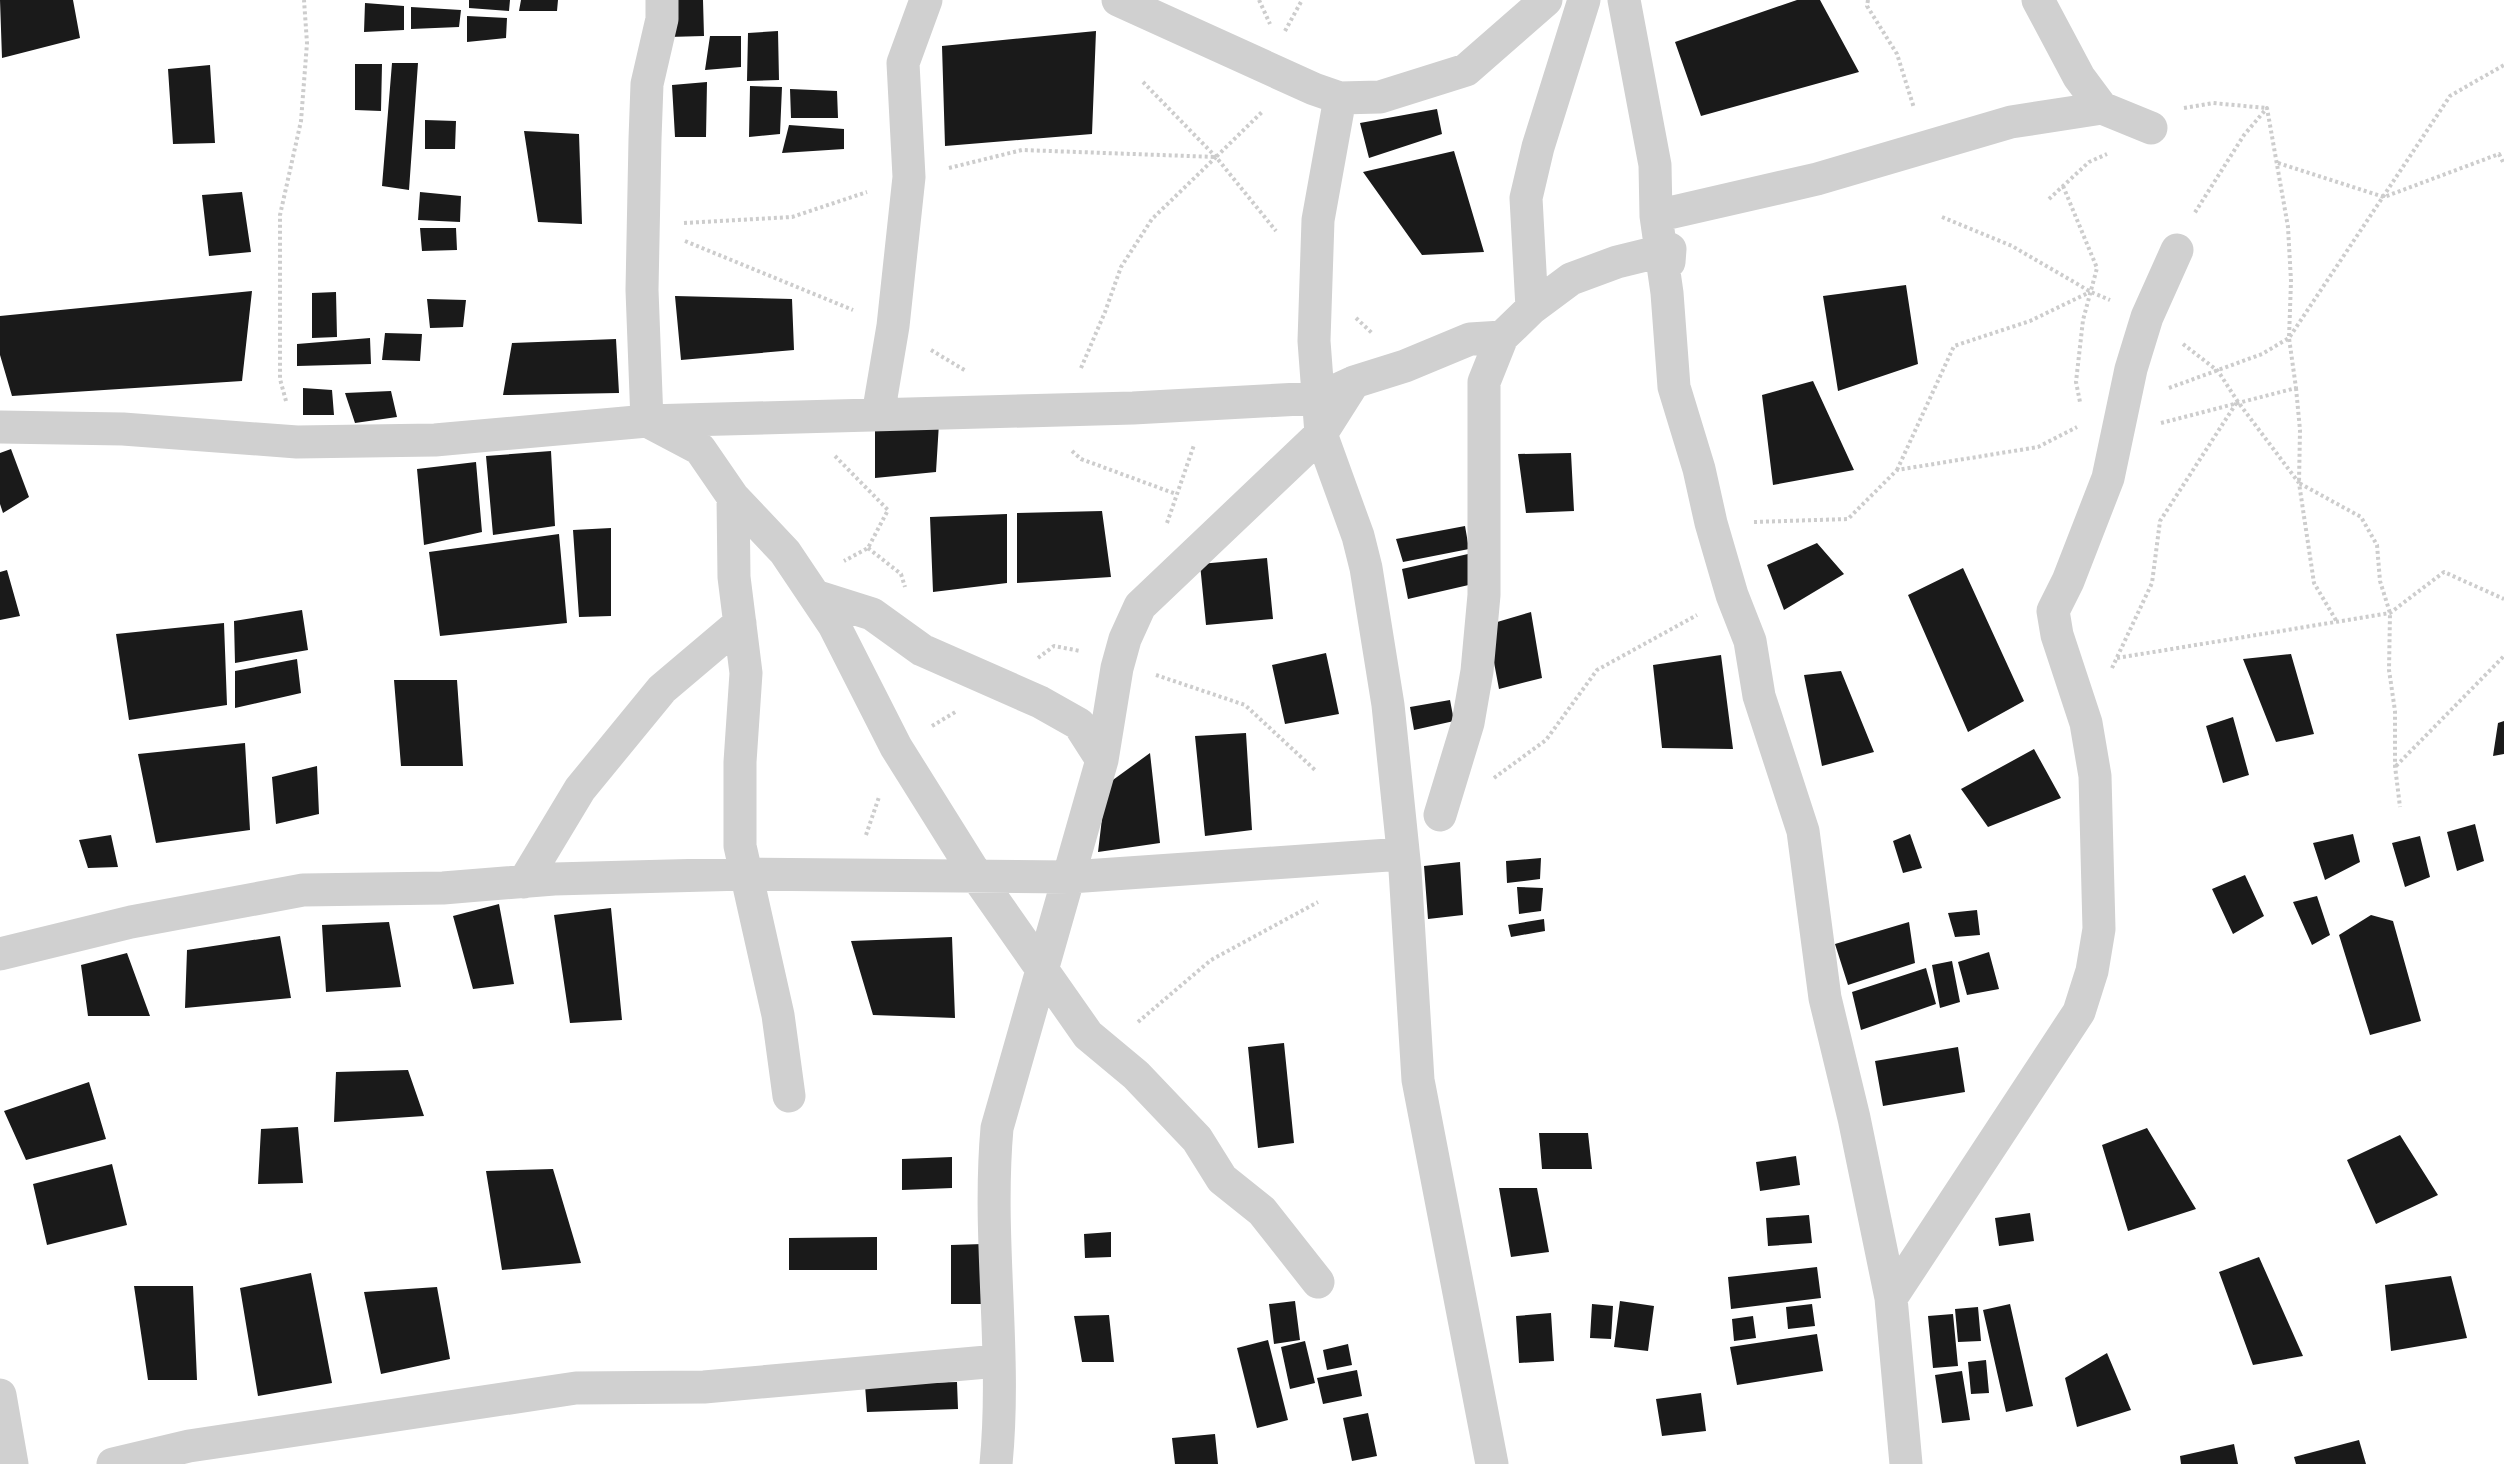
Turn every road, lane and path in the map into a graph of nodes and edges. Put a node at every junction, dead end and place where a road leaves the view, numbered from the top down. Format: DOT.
graph roads {
  1 [pos="304,0"];
  2 [pos="662,0"];
  3 [pos="926,0"];
  4 [pos="1118,0"];
  5 [pos="1302,0"];
  6 [pos="1546,0"];
  7 [pos="1584,0"];
  8 [pos="1624,0"];
  9 [pos="1868,0"];
  10 [pos="2038,0"];
  11 [pos="1283,33"];
  12 [pos="2504,65"];
  13 [pos="1143,82"];
  14 [pos="1340,98"];
  15 [pos="2102,108"];
  16 [pos="2151,128"];
  17 [pos="1926,146"];
  18 [pos="2501,153"];
  19 [pos="1215,157"];
  20 [pos="2278,163"];
  21 [pos="2504,164"];
  22 [pos="2062,186"];
  23 [pos="2384,197"];
  24 [pos="1656,216"];
  25 [pos="1942,217"];
  26 [pos="2176,250"];
  27 [pos="1661,251"];
  28 [pos="1316,278"];
  29 [pos="2091,292"];
  30 [pos="1532,308"];
  31 [pos="2147,317"];
  32 [pos="1502,337"];
  33 [pos="2289,339"];
  34 [pos="1405,366"];
  35 [pos="2218,371"];
  36 [pos="1354,382"];
  37 [pos="2296,388"];
  38 [pos="1319,398"];
  39 [pos="2125,402"];
  40 [pos="2238,402"];
  41 [pos="1030,411"];
  42 [pos="878,415"];
  43 [pos="810,417"];
  44 [pos="647,421"];
  45 [pos="2085,423"];
  46 [pos="0,428"];
  47 [pos="1321,434"];
  48 [pos="2116,438"];
  49 [pos="297,442"];
  50 [pos="1896,470"];
  51 [pos="2299,483"];
  52 [pos="1176,494"];
  53 [pos="734,497"];
  54 [pos="1711,523"];
  55 [pos="810,589"];
  56 [pos="2504,599"];
  57 [pos="2390,613"];
  58 [pos="740,622"];
  59 [pos="2337,622"];
  60 [pos="2504,656"];
  61 [pos="2117,658"];
  62 [pos="1119,661"];
  63 [pos="1002,685"];
  64 [pos="2086,723"];
  65 [pos="896,747"];
  66 [pos="1102,760"];
  67 [pos="2395,766"];
  68 [pos="1315,770"];
  69 [pos="2400,807"];
  70 [pos="1440,815"];
  71 [pos="1403,854"];
  72 [pos="746,874"];
  73 [pos="852,876"];
  74 [pos="1070,877"];
  75 [pos="978,878"];
  76 [pos="524,882"];
  77 [pos="0,954"];
  78 [pos="1043,971"];
  79 [pos="789,1096"];
  80 [pos="1318,1282"];
  81 [pos="1891,1298"];
  82 [pos="998,1361"];
  83 [pos="0,1395"];
  84 [pos="12,1464"];
  85 [pos="113,1464"];
  86 [pos="996,1464"];
  87 [pos="1492,1464"];
  88 [pos="1906,1464"];
  1 -- 49 [label="path"];
  2 -- 44 [label="street"];
  3 -- 42 [label="street"];
  4 -- 14 [label="street"];
  5 -- 11 [label="path"];
  6 -- 14 [label="street"];
  7 -- 30 [label="street"];
  8 -- 24 [label="street"];
  9 -- 17 [label="path"];
  10 -- 15 [label="street"];
  12 -- 23 [label="path"];
  13 -- 19 [label="path"];
  14 -- 28 [label="street"];
  15 -- 16 [label="street"];
  15 -- 17 [label="street"];
  17 -- 24 [label="street"];
  18 -- 21 [label="path"];
  18 -- 23 [label="path"];
  19 -- 28 [label="path"];
  19 -- 41 [label="path"];
  20 -- 23 [label="path"];
  20 -- 26 [label="path"];
  20 -- 33 [label="path"];
  22 -- 29 [label="path"];
  23 -- 33 [label="path"];
  24 -- 27 [label="street"];
  25 -- 29 [label="path"];
  26 -- 31 [label="street"];
  27 -- 30 [label="street"];
  27 -- 54 [label="street"];
  28 -- 34 [label="path"];
  28 -- 38 [label="street"];
  29 -- 31 [label="path"];
  29 -- 45 [label="path"];
  29 -- 50 [label="path"];
  30 -- 32 [label="street"];
  31 -- 35 [label="path"];
  31 -- 39 [label="street"];
  32 -- 34 [label="street"];
  32 -- 70 [label="street"];
  33 -- 35 [label="path"];
  33 -- 37 [label="path"];
  34 -- 36 [label="street"];
  35 -- 39 [label="path"];
  35 -- 40 [label="path"];
  36 -- 38 [label="street"];
  36 -- 47 [label="street"];
  37 -- 40 [label="path"];
  37 -- 51 [label="path"];
  38 -- 41 [label="street"];
  38 -- 47 [label="street"];
  39 -- 45 [label="path"];
  39 -- 48 [label="street"];
  40 -- 48 [label="path"];
  40 -- 51 [label="path"];
  40 -- 61 [label="path"];
  41 -- 42 [label="street"];
  41 -- 52 [label="path"];
  42 -- 43 [label="street"];
  43 -- 44 [label="street"];
  43 -- 55 [label="path"];
  44 -- 49 [label="street"];
  44 -- 53 [label="street"];
  45 -- 50 [label="path"];
  46 -- 49 [label="street"];
  47 -- 62 [label="street"];
  47 -- 71 [label="street"];
  48 -- 64 [label="street"];
  50 -- 54 [label="path"];
  51 -- 57 [label="path"];
  51 -- 59 [label="path"];
  53 -- 55 [label="street"];
  53 -- 58 [label="street"];
  54 -- 81 [label="street"];
  55 -- 63 [label="street"];
  55 -- 65 [label="street"];
  56 -- 57 [label="path"];
  57 -- 59 [label="path"];
  57 -- 67 [label="path"];
  58 -- 72 [label="street"];
  58 -- 76 [label="street"];
  59 -- 61 [label="path"];
  60 -- 67 [label="path"];
  61 -- 64 [label="path"];
  62 -- 63 [label="path"];
  62 -- 66 [label="street"];
  62 -- 68 [label="path"];
  63 -- 65 [label="path"];
  63 -- 66 [label="street"];
  64 -- 81 [label="street"];
  65 -- 73 [label="path"];
  65 -- 75 [label="street"];
  66 -- 74 [label="street"];
  67 -- 69 [label="path"];
  71 -- 74 [label="street"];
  71 -- 87 [label="street"];
  72 -- 73 [label="street"];
  72 -- 76 [label="street"];
  72 -- 79 [label="street"];
  73 -- 75 [label="street"];
  74 -- 75 [label="street"];
  74 -- 78 [label="street"];
  75 -- 78 [label="street"];
  76 -- 77 [label="street"];
  78 -- 80 [label="street"];
  78 -- 82 [label="street"];
  81 -- 88 [label="street"];
  82 -- 85 [label="street"];
  82 -- 86 [label="street"];
  83 -- 84 [label="street"];
}
